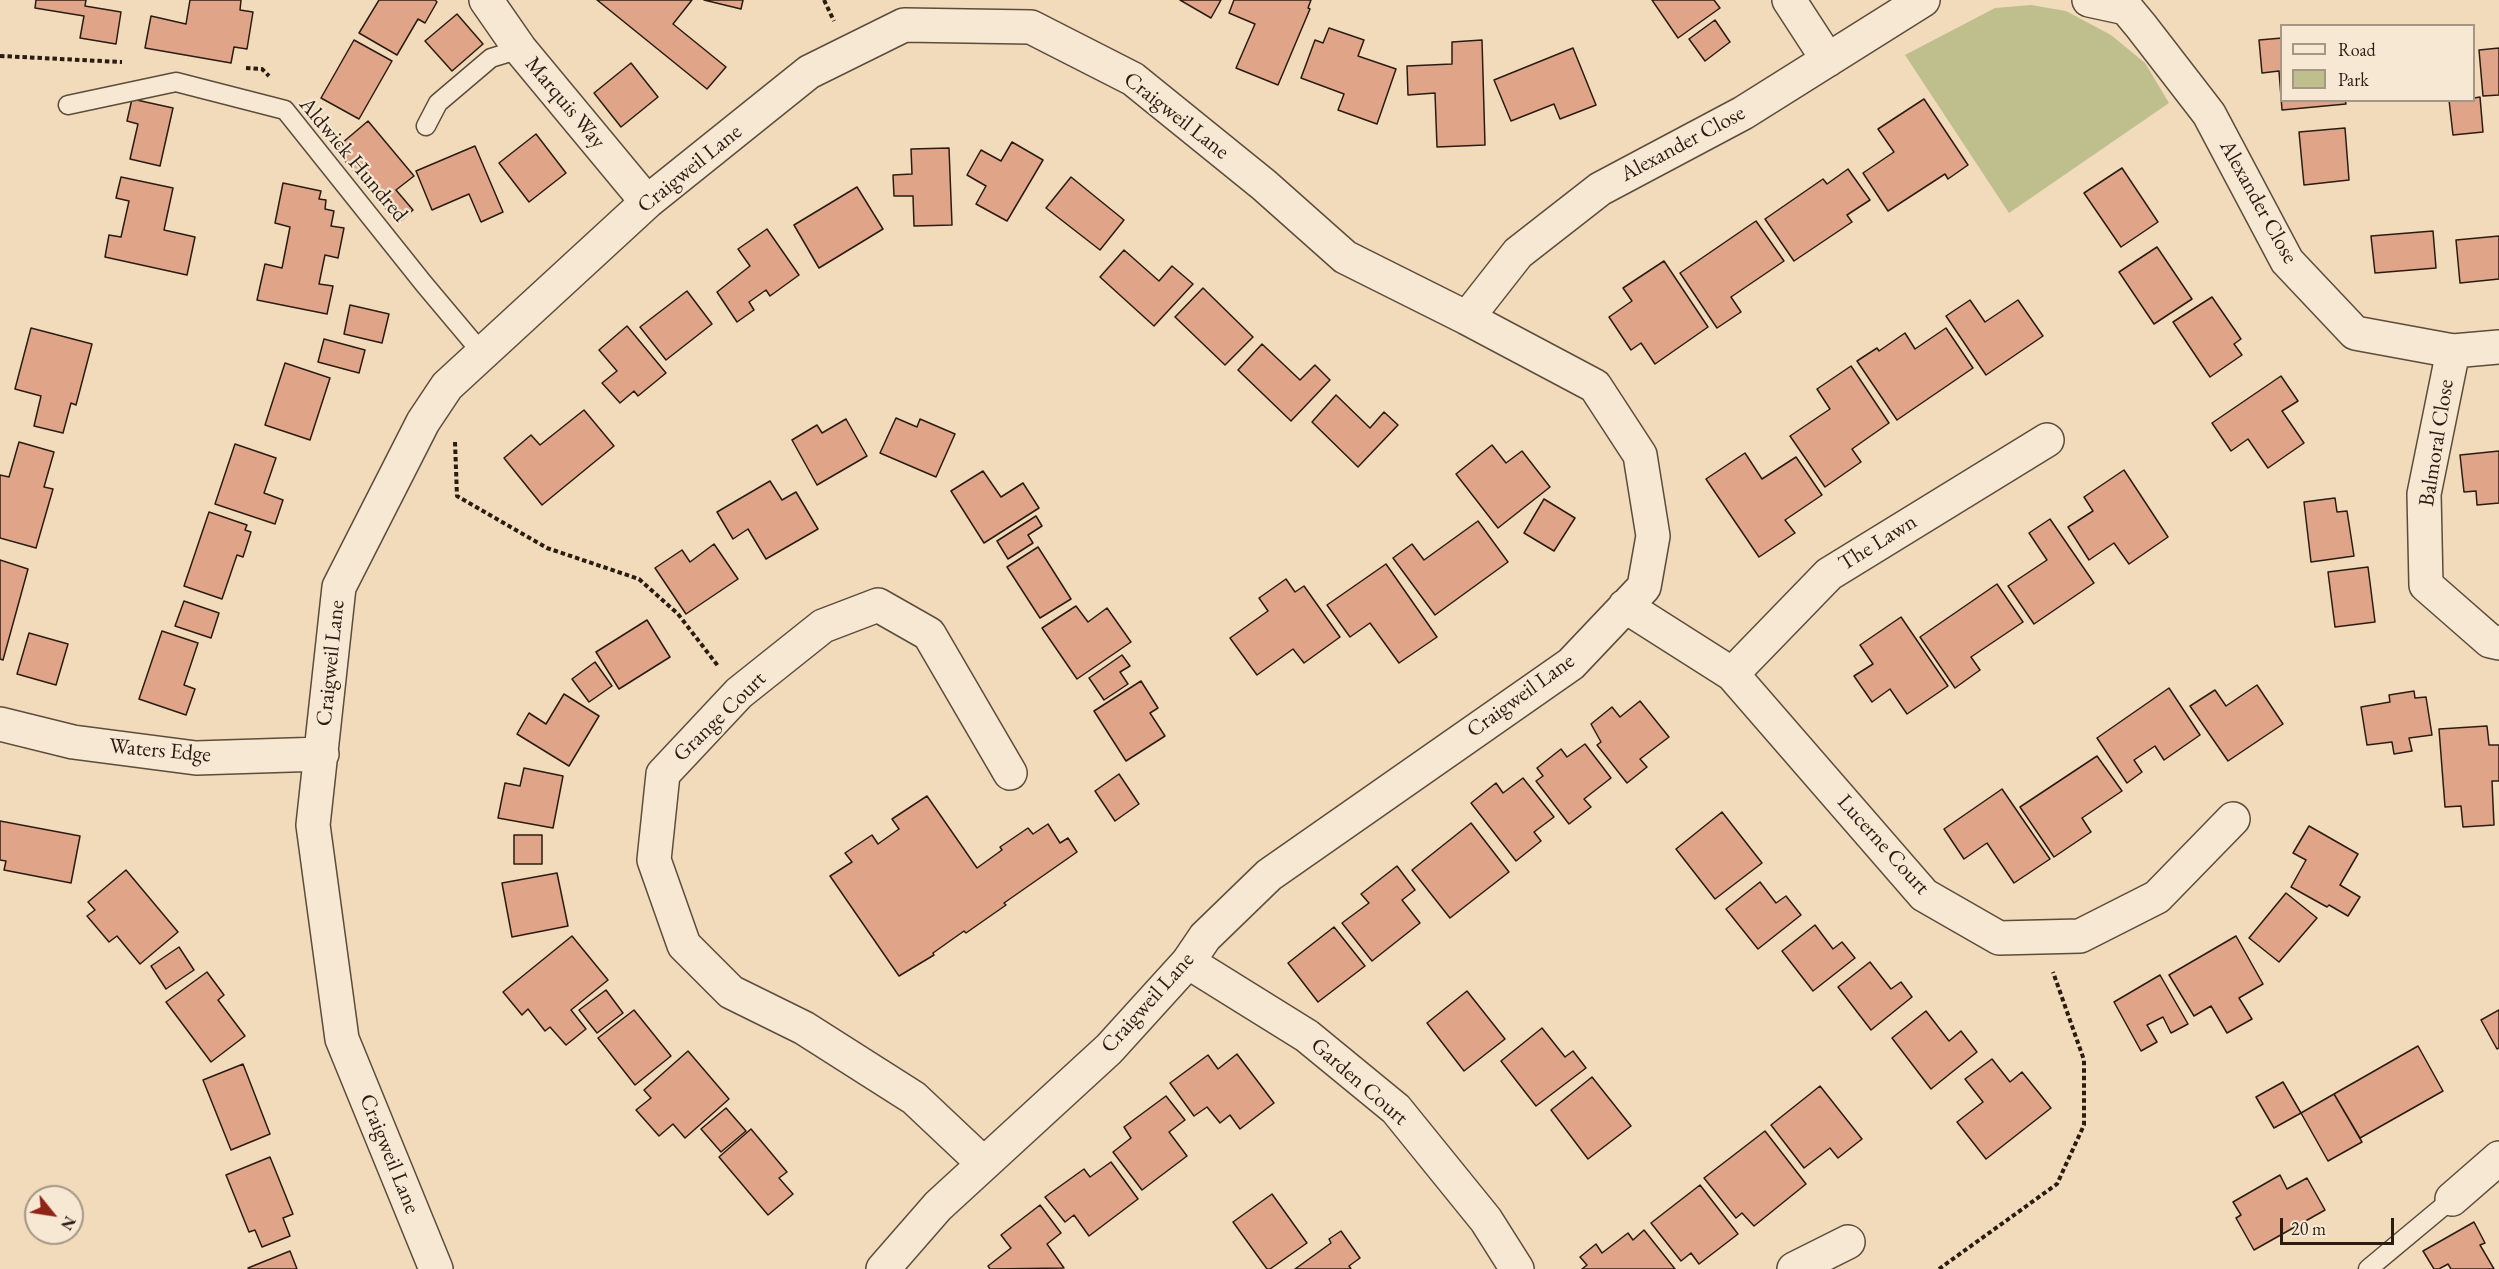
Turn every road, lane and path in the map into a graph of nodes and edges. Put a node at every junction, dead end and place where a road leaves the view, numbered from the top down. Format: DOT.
graph roads {
  1 [pos="486,0"];
  2 [pos="1789,0"];
  3 [pos="1923,0"];
  4 [pos="2089,0"];
  5 [pos="520,49"];
  6 [pos="1828,60"];
  7 [pos="68,105"];
  8 [pos="426,126"];
  9 [pos="647,202"];
  10 [pos="1467,318"];
  11 [pos="2499,347"];
  12 [pos="2453,351"];
  13 [pos="482,353"];
  14 [pos="423,422"];
  15 [pos="2047,440"];
  16 [pos="1625,606"];
  17 [pos="2499,643"];
  18 [pos="1732,675"];
  19 [pos="739,693"];
  20 [pos="0,724"];
  21 [pos="322,754"];
  22 [pos="1010,773"];
  23 [pos="2233,819"];
  24 [pos="2041,937"];
  25 [pos="1188,962"];
  26 [pos="2499,1158"];
  27 [pos="984,1164"];
  28 [pos="2452,1199"];
  29 [pos="1848,1242"];
  30 [pos="436,1269"];
  31 [pos="883,1269"];
  32 [pos="1517,1269"];
  33 [pos="1794,1269"];
  34 [pos="1939,1269"];
  35 [pos="2368,1269"];
  1 -- 5 [label="street, Marquis Way"];
  2 -- 6 [label="street"];
  3 -- 6 [label="street, Alexander Close"];
  4 -- 12 [label="street, Alexander Close"];
  5 -- 8 [label="lane"];
  5 -- 9 [label="street, Marquis Way"];
  6 -- 10 [label="street, Alexander Close"];
  7 -- 13 [label="lane, Aldwick Hundred"];
  9 -- 10 [label="street, Craigweil Lane"];
  9 -- 13 [label="street, Craigweil Lane"];
  10 -- 16 [label="street, Craigweil Lane"];
  11 -- 12 [label="street, Alexander Close"];
  12 -- 17 [label="street, Balmoral Close"];
  13 -- 14 [label="street, Craigweil Lane"];
  14 -- 19 [label="path"];
  14 -- 21 [label="street, Craigweil Lane"];
  15 -- 18 [label="street, The Lawn"];
  16 -- 18 [label="street, Lucerne Court"];
  16 -- 25 [label="street, Craigweil Lane"];
  18 -- 24 [label="street, Lucerne Court"];
  19 -- 22 [label="street, Grange Court"];
  19 -- 27 [label="street, Grange Court"];
  20 -- 21 [label="street, Waters Edge"];
  21 -- 30 [label="street, Craigweil Lane"];
  23 -- 24 [label="street, Lucerne Court"];
  24 -- 34 [label="path"];
  25 -- 27 [label="street, Craigweil Lane"];
  25 -- 32 [label="street, Garden Court"];
  26 -- 28 [label="street"];
  27 -- 31 [label="street, Craigweil Lane"];
  28 -- 35 [label="lane"];
  29 -- 33 [label="street"];
}
